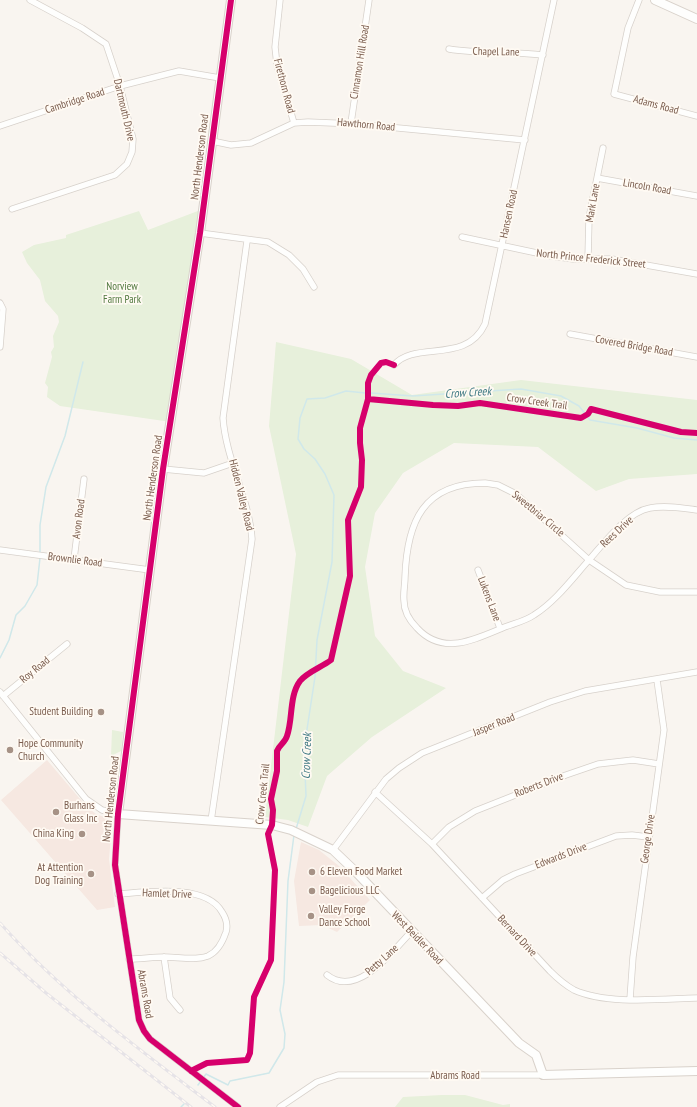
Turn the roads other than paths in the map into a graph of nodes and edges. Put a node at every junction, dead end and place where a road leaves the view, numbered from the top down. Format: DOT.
graph roads {
  1 [pos="30,0"];
  2 [pos="231,0"];
  3 [pos="280,0"];
  4 [pos="369,0"];
  5 [pos="554,0"];
  6 [pos="639,0"];
  7 [pos="655,0"];
  8 [pos="697,19"];
  9 [pos="449,49"];
  10 [pos="542,55"];
  11 [pos="220,78"];
  12 [pos="120,86"];
  13 [pos="697,116"];
  14 [pos="351,123"];
  15 [pos="294,124"];
  16 [pos="0,126"];
  17 [pos="525,140"];
  18 [pos="212,141"];
  19 [pos="603,148"];
  20 [pos="597,178"];
  21 [pos="697,196"];
  22 [pos="12,209"];
  23 [pos="200,233"];
  24 [pos="462,237"];
  25 [pos="247,241"];
  26 [pos="503,246"];
  27 [pos="588,258"];
  28 [pos="697,274"];
  29 [pos="314,288"];
  30 [pos="0,304"];
  31 [pos="570,334"];
  32 [pos="0,347"];
  33 [pos="697,357"];
  34 [pos="394,365"];
  35 [pos="233,463"];
  36 [pos="163,469"];
  37 [pos="84,479"];
  38 [pos="697,510"];
  39 [pos="0,550"];
  40 [pos="74,559"];
  41 [pos="589,560"];
  42 [pos="150,570"];
  43 [pos="478,570"];
  44 [pos="697,592"];
  45 [pos="500,628"];
  46 [pos="67,644"];
  47 [pos="697,672"];
  48 [pos="657,680"];
  49 [pos="1,694"];
  50 [pos="659,764"];
  51 [pos="375,792"];
  52 [pos="118,814"];
  53 [pos="211,821"];
  54 [pos="648,837"];
  55 [pos="432,844"];
  56 [pos="333,850"];
  57 [pos="118,894"];
  58 [pos="482,898"];
  59 [pos="411,932"];
  60 [pos="164,957"];
  61 [pos="129,959"];
  62 [pos="328,975"];
  63 [pos="697,998"];
  64 [pos="630,999"];
  65 [pos="180,1010"];
  66 [pos="697,1071"];
  67 [pos="543,1075"];
  68 [pos="238,1107"];
  69 [pos="280,1107"];
  1 -- 12 [label="street, Dartmouth Drive"];
  2 -- 11 [label="street, North Henderson Road"];
  3 -- 15 [label="street, Firethorn Road"];
  4 -- 14 [label="street, Cinnamon Hill Road"];
  5 -- 10 [label="street, Hansen Road"];
  6 -- 13 [label="street, Adams Road"];
  7 -- 8 [label="street"];
  9 -- 10 [label="street, Chapel Lane"];
  10 -- 17 [label="street, Hansen Road"];
  11 -- 12 [label="street, Cambridge Road"];
  11 -- 18 [label="street, North Henderson Road"];
  12 -- 16 [label="street, Cambridge Road"];
  12 -- 22 [label="street, Dartmouth Drive"];
  14 -- 15 [label="street, Hawthorn Road"];
  14 -- 17 [label="street, Hawthorn Road"];
  15 -- 18 [label="street, Hawthorn Road"];
  17 -- 26 [label="street, Hansen Road"];
  18 -- 23 [label="street, North Henderson Road"];
  19 -- 20 [label="street, Mark Lane"];
  20 -- 21 [label="street, Lincoln Road"];
  20 -- 27 [label="street, Mark Lane"];
  23 -- 25 [label="street"];
  23 -- 36 [label="street, North Henderson Road"];
  24 -- 26 [label="street, North Prince Frederick Street"];
  25 -- 29 [label="street"];
  25 -- 35 [label="street, Hidden Valley Road"];
  26 -- 27 [label="street, North Prince Frederick Street"];
  26 -- 34 [label="street, Hansen Road"];
  27 -- 28 [label="street, North Prince Frederick Street"];
  30 -- 32 [label="street"];
  31 -- 33 [label="street, Covered Bridge Road"];
  35 -- 36 [label="street"];
  35 -- 53 [label="street, Hidden Valley Road"];
  36 -- 42 [label="street, North Henderson Road"];
  37 -- 40 [label="street, Avon Road"];
  38 -- 41 [label="street, Rees Drive"];
  39 -- 40 [label="street, Brownlie Road"];
  40 -- 42 [label="street, Brownlie Road"];
  41 -- 44 [label="street"];
  41 -- 45 [label="street, Sweetbriar Circle"];
  41 -- 45 [label="street, Sweetbriar Circle"];
  42 -- 52 [label="street, North Henderson Road"];
  43 -- 45 [label="street, Lukens Lane"];
  46 -- 49 [label="street, Roy Road"];
  47 -- 48 [label="street, Jasper Road"];
  48 -- 50 [label="street, George Drive"];
  48 -- 51 [label="street, Jasper Road"];
  49 -- 52 [label="street"];
  50 -- 54 [label="street, George Drive"];
  50 -- 55 [label="street, Roberts Drive"];
  51 -- 55 [label="street, Bernard Drive"];
  51 -- 56 [label="street, Jasper Road"];
  52 -- 53 [label="street, West Beidler Road"];
  52 -- 57 [label="street, North Henderson Road"];
  53 -- 56 [label="street, West Beidler Road"];
  54 -- 58 [label="street, Edwards Drive"];
  54 -- 64 [label="street, George Drive"];
  55 -- 58 [label="street, Bernard Drive"];
  56 -- 59 [label="street, West Beidler Road"];
  57 -- 60 [label="street, Hamlet Drive"];
  57 -- 61 [label="street, North Henderson Road"];
  58 -- 64 [label="street, Bernard Drive"];
  59 -- 62 [label="street, Petty Lane"];
  59 -- 67 [label="street, West Beidler Road"];
  60 -- 61 [label="street, Hamlet Drive"];
  60 -- 65 [label="street"];
  61 -- 68 [label="street, Abrams Road"];
  63 -- 64 [label="street, Bernard Drive"];
  66 -- 67 [label="street"];
  67 -- 69 [label="street, Abrams Road"];
}
